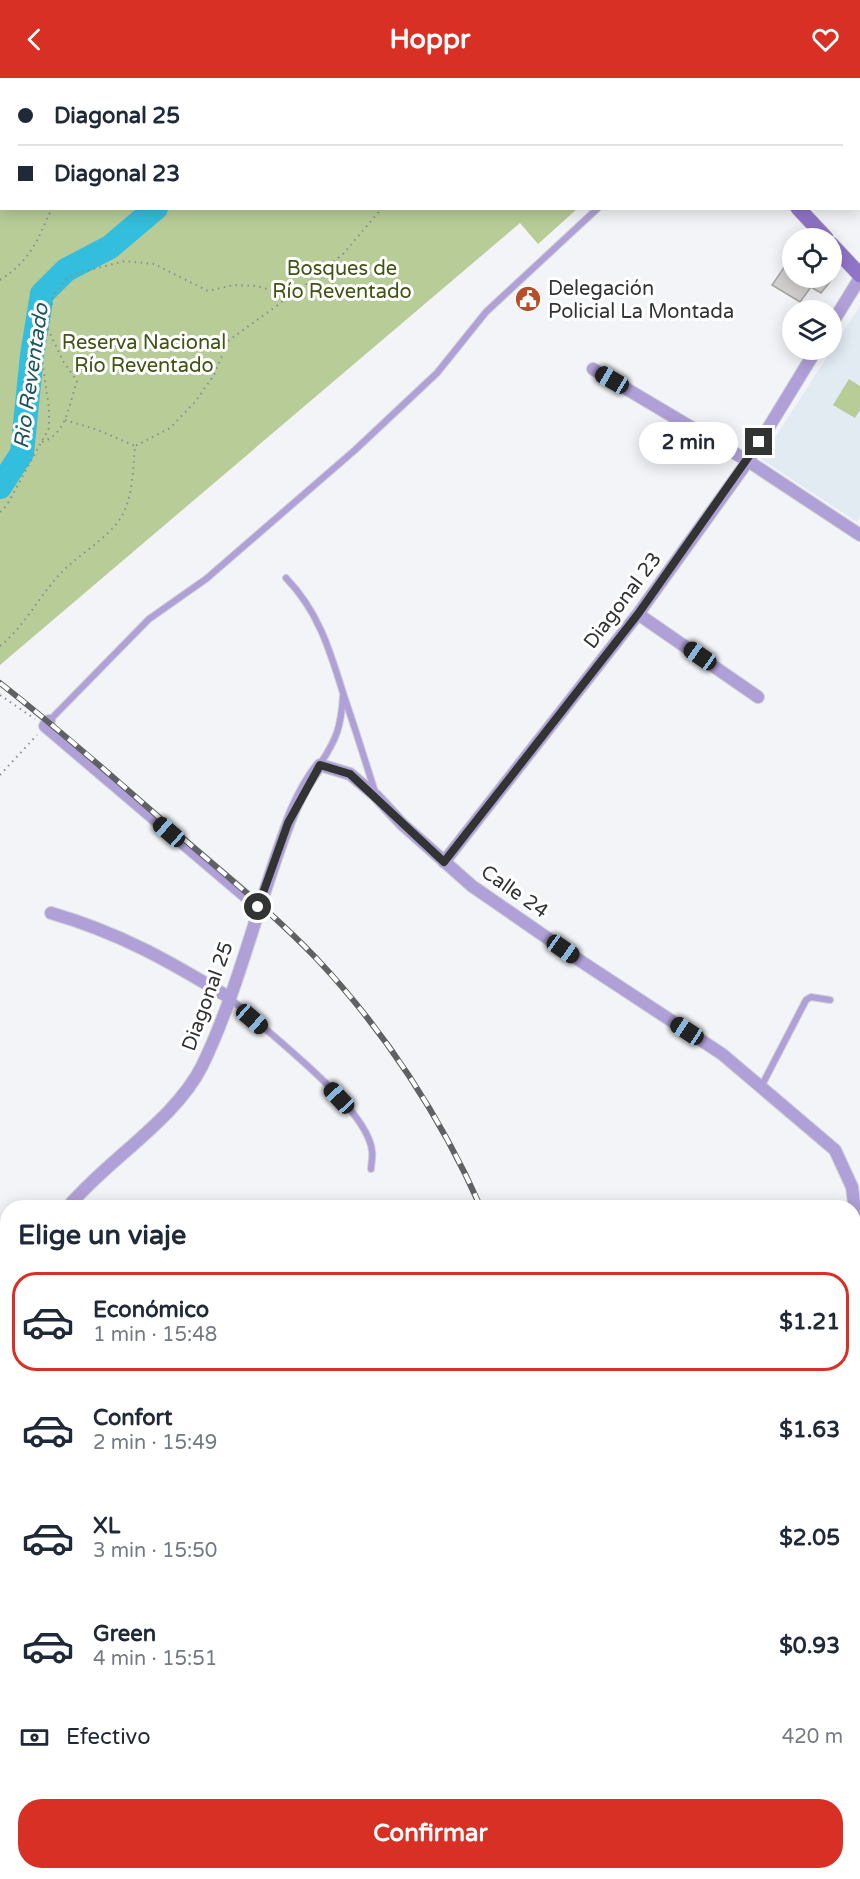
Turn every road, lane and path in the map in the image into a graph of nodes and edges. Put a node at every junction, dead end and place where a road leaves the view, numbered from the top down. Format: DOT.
graph roads {
  1 [pos="51,210"];
  2 [pos="380,210"];
  3 [pos="596,210"];
  4 [pos="800,210"];
  5 [pos="817,228"];
  6 [pos="842,256"];
  7 [pos="860,276"];
  8 [pos="0,280"];
  9 [pos="289,297"];
  10 [pos="300,299"];
  11 [pos="842,306"];
  12 [pos="47,326"];
  13 [pos="810,360"];
  14 [pos="592,369"];
  15 [pos="64,420"];
  16 [pos="42,442"];
  17 [pos="135,446"];
  18 [pos="748,461"];
  19 [pos="0,512"];
  20 [pos="860,535"];
  21 [pos="286,578"];
  22 [pos="638,614"];
  23 [pos="0,646"];
  24 [pos="343,692"];
  25 [pos="0,695"];
  26 [pos="758,697"];
  27 [pos="47,724"];
  28 [pos="320,765"];
  29 [pos="0,775"];
  30 [pos="376,796"];
  31 [pos="444,862"];
  32 [pos="258,907"];
  33 [pos="51,913"];
  34 [pos="230,998"];
  35 [pos="830,999"];
  36 [pos="761,1087"];
  37 [pos="371,1169"];
  38 [pos="860,1176"];
  39 [pos="852,1187"];
  40 [pos="75,1200"];
  41 [pos="854,1200"];
  1 -- 8 [label="path"];
  2 -- 9 [label="path"];
  3 -- 27 [label="lane"];
  4 -- 5 [label="main road"];
  6 -- 7 [label="main road"];
  7 -- 11 [label="street"];
  9 -- 10 [label="path"];
  9 -- 12 [label="path"];
  9 -- 17 [label="path"];
  12 -- 15 [label="path"];
  12 -- 16 [label="path"];
  13 -- 18 [label="street, Diagonal 23"];
  14 -- 18 [label="street"];
  15 -- 16 [label="path"];
  15 -- 17 [label="path"];
  16 -- 19 [label="path"];
  17 -- 23 [label="path"];
  18 -- 20 [label="street"];
  18 -- 22 [label="street, Diagonal 23"];
  21 -- 24 [label="lane, Calle 24"];
  22 -- 26 [label="street"];
  22 -- 31 [label="street, Diagonal 23"];
  24 -- 28 [label="lane, Diagonal 25"];
  24 -- 30 [label="lane, Calle 24"];
  25 -- 27 [label="path"];
  27 -- 29 [label="path"];
  27 -- 32 [label="street"];
  28 -- 30 [label="street"];
  28 -- 32 [label="street, Diagonal 25"];
  30 -- 31 [label="street, Calle 24"];
  31 -- 36 [label="street, Calle 24"];
  32 -- 34 [label="street, Diagonal 25"];
  33 -- 34 [label="street"];
  34 -- 37 [label="lane"];
  34 -- 40 [label="street, Diagonal 25"];
  35 -- 36 [label="lane"];
  36 -- 39 [label="street, Calle 24"];
  38 -- 39 [label="street"];
  39 -- 41 [label="street, Calle 24"];
}
